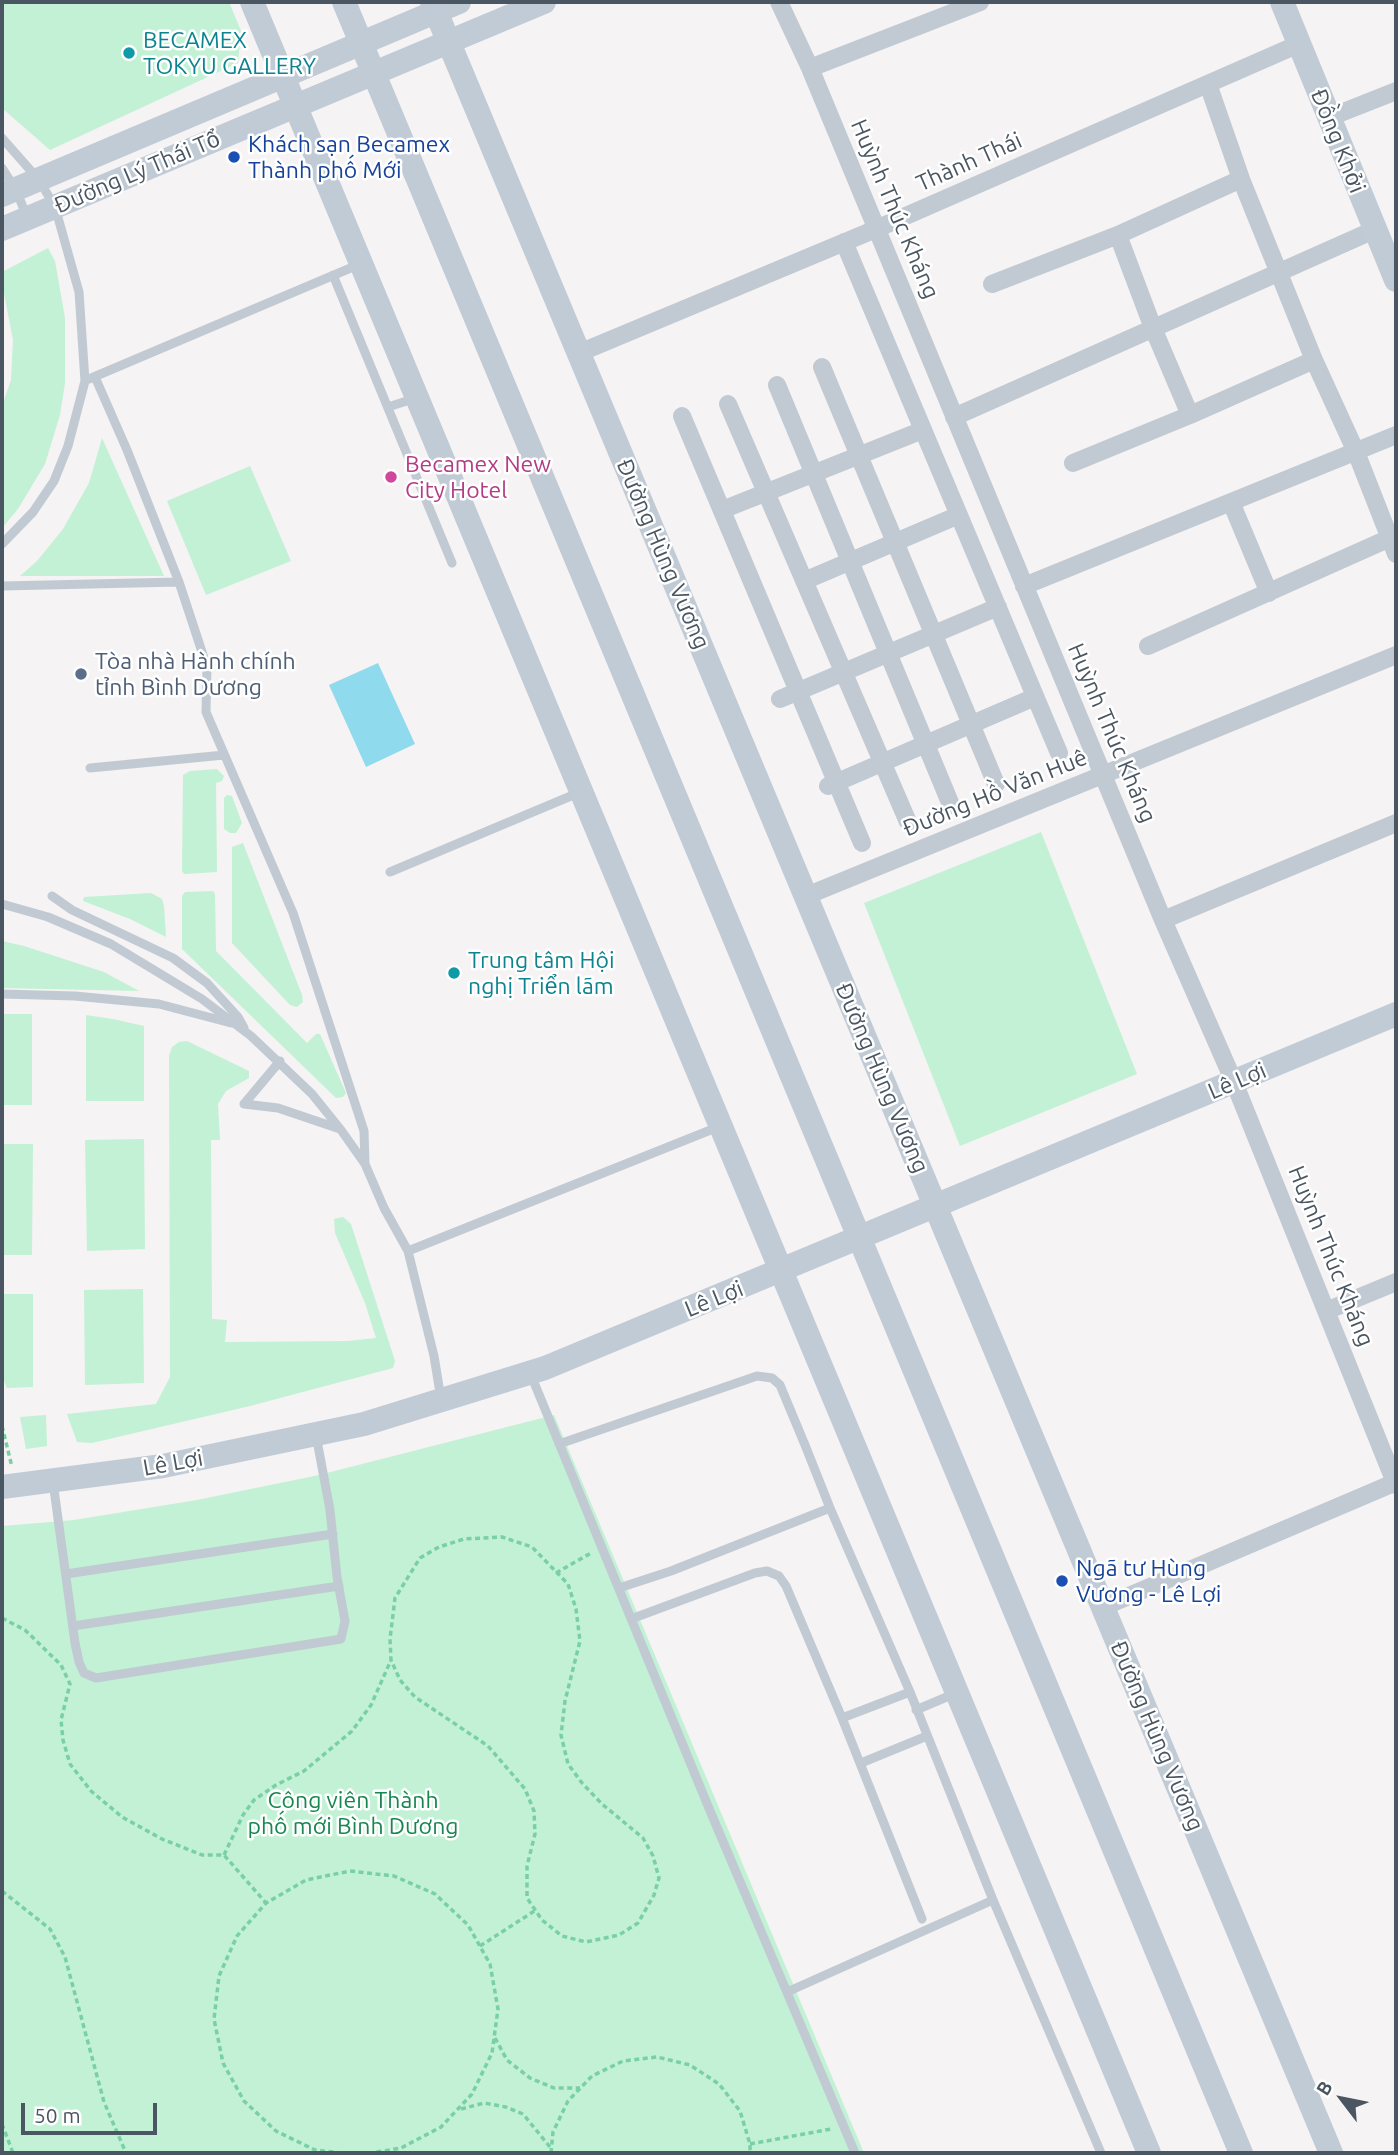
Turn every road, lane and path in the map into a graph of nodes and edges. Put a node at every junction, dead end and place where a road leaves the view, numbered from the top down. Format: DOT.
graph roads {
  1 [pos="252,2"];
  2 [pos="344,2"];
  3 [pos="544,2"];
  4 [pos="779,2"];
  5 [pos="980,2"];
  6 [pos="1282,2"];
  7 [pos="443,5"];
  8 [pos="449,42"];
  9 [pos="361,43"];
  10 [pos="1299,44"];
  11 [pos="810,68"];
  12 [pos="373,73"];
  13 [pos="284,77"];
  14 [pos="1208,84"];
  15 [pos="1396,91"];
  16 [pos="295,105"];
  17 [pos="1328,118"];
  18 [pos="3,141"];
  19 [pos="2,168"];
  20 [pos="1241,179"];
  21 [pos="39,180"];
  22 [pos="9,192"];
  23 [pos="55,207"];
  24 [pos="27,219"];
  25 [pos="2,229"];
  26 [pos="876,229"];
  27 [pos="1374,230"];
  28 [pos="1118,235"];
  29 [pos="845,242"];
  30 [pos="361,263"];
  31 [pos="1279,272"];
  32 [pos="333,275"];
  33 [pos="1396,280"];
  34 [pos="992,284"];
  35 [pos="1153,328"];
  36 [pos="579,353"];
  37 [pos="1314,360"];
  38 [pos="822,367"];
  39 [pos="95,377"];
  40 [pos="85,381"];
  41 [pos="777,385"];
  42 [pos="417,398"];
  43 [pos="728,404"];
  44 [pos="388,407"];
  45 [pos="1190,415"];
  46 [pos="682,416"];
  47 [pos="954,417"];
  48 [pos="923,430"];
  49 [pos="1396,435"];
  50 [pos="1356,452"];
  51 [pos="859,455"];
  52 [pos="1073,463"];
  53 [pos="814,473"];
  54 [pos="766,493"];
  55 [pos="1231,502"];
  56 [pos="722,510"];
  57 [pos="959,515"];
  58 [pos="895,542"];
  59 [pos="2,544"];
  60 [pos="1393,546"];
  61 [pos="850,561"];
  62 [pos="452,563"];
  63 [pos="804,581"];
  64 [pos="179,582"];
  65 [pos="2,586"];
  66 [pos="1024,586"];
  67 [pos="1269,593"];
  68 [pos="998,607"];
  69 [pos="933,634"];
  70 [pos="1148,646"];
  71 [pos="888,653"];
  72 [pos="1396,655"];
  73 [pos="844,672"];
  74 [pos="798,691"];
  75 [pos="1035,696"];
  76 [pos="780,699"];
  77 [pos="971,724"];
  78 [pos="926,744"];
  79 [pos="1059,753"];
  80 [pos="224,755"];
  81 [pos="882,762"];
  82 [pos="90,768"];
  83 [pos="1102,775"];
  84 [pos="832,784"];
  85 [pos="996,784"];
  86 [pos="582,791"];
  87 [pos="951,805"];
  88 [pos="908,822"];
  89 [pos="1396,823"];
  90 [pos="862,843"];
  91 [pos="390,872"];
  92 [pos="52,896"];
  93 [pos="806,896"];
  94 [pos="2,905"];
  95 [pos="1163,920"];
  96 [pos="2,993"];
  97 [pos="1396,1014"];
  98 [pos="236,1024"];
  99 [pos="247,1033"];
  100 [pos="279,1061"];
  101 [pos="1234,1082"];
  102 [pos="721,1126"];
  103 [pos="341,1130"];
  104 [pos="365,1164"];
  105 [pos="936,1206"];
  106 [pos="859,1238"];
  107 [pos="408,1251"];
  108 [pos="782,1271"];
  109 [pos="1396,1282"];
  110 [pos="1326,1311"];
  111 [pos="530,1373"];
  112 [pos="442,1400"];
  113 [pos="2,1426"];
  114 [pos="316,1434"];
  115 [pos="559,1444"];
  116 [pos="53,1481"];
  117 [pos="1396,1483"];
  118 [pos="7,1487"];
  119 [pos="830,1508"];
  120 [pos="333,1534"];
  121 [pos="600,1548"];
  122 [pos="556,1573"];
  123 [pos="66,1574"];
  124 [pos="339,1586"];
  125 [pos="619,1588"];
  126 [pos="1103,1607"];
  127 [pos="2,1618"];
  128 [pos="631,1619"];
  129 [pos="73,1626"];
  130 [pos="391,1660"];
  131 [pos="910,1692"];
  132 [pos="957,1693"];
  133 [pos="916,1710"];
  134 [pos="842,1717"];
  135 [pos="927,1736"];
  136 [pos="861,1763"];
  137 [pos="224,1855"];
  138 [pos="2,1891"];
  139 [pos="993,1900"];
  140 [pos="266,1903"];
  141 [pos="536,1910"];
  142 [pos="922,1919"];
  143 [pos="480,1946"];
  144 [pos="787,1992"];
  145 [pos="495,2037"];
  146 [pos="580,2088"];
  147 [pos="458,2109"];
  148 [pos="2,2124"];
  149 [pos="844,2126"];
  150 [pos="750,2144"];
  151 [pos="551,2151"];
  152 [pos="13,2153"];
  153 [pos="126,2153"];
  154 [pos="342,2153"];
  155 [pos="370,2153"];
  156 [pos="750,2153"];
  157 [pos="855,2153"];
  158 [pos="1101,2153"];
  159 [pos="1149,2153"];
  160 [pos="1241,2153"];
  161 [pos="1331,2153"];
  1 -- 13 [label="main road"];
  2 -- 9 [label="main road"];
  3 -- 8 [label="main road, Đường Lý Thái Tổ"];
  4 -- 11 [label="street, Huỳnh Thúc Kháng"];
  5 -- 11 [label="street"];
  6 -- 10 [label="main road, Đồng Khởi"];
  7 -- 8 [label="main road, Đường Hùng Vương"];
  7 -- 9 [label="main road, Đường Lý Thái Tổ"];
  8 -- 12 [label="main road, Đường Lý Thái Tổ"];
  8 -- 36 [label="main road, Đường Hùng Vương"];
  9 -- 12 [label="main road"];
  9 -- 13 [label="main road, Đường Lý Thái Tổ"];
  10 -- 14 [label="street, Thành Thái"];
  10 -- 17 [label="main road, Đồng Khởi"];
  11 -- 26 [label="street, Huỳnh Thúc Kháng"];
  12 -- 16 [label="main road, Đường Lý Thái Tổ"];
  12 -- 106 [label="main road"];
  13 -- 16 [label="main road"];
  13 -- 21 [label="main road, Đường Lý Thái Tổ"];
  14 -- 20 [label="street"];
  14 -- 26 [label="street, Thành Thái"];
  15 -- 17 [label="street"];
  16 -- 23 [label="main road, Đường Lý Thái Tổ"];
  16 -- 30 [label="main road"];
  17 -- 27 [label="main road, Đồng Khởi"];
  18 -- 21 [label="lane"];
  19 -- 22 [label="lane"];
  20 -- 28 [label="street"];
  20 -- 31 [label="street"];
  21 -- 22 [label="main road, Đường Lý Thái Tổ"];
  21 -- 23 [label="lane"];
  22 -- 24 [label="lane"];
  23 -- 24 [label="main road, Đường Lý Thái Tổ"];
  23 -- 40 [label="lane"];
  24 -- 25 [label="main road, Đường Lý Thái Tổ"];
  26 -- 29 [label="street, Thành Thái"];
  26 -- 47 [label="street, Huỳnh Thúc Kháng"];
  27 -- 31 [label="street"];
  27 -- 33 [label="main road, Đồng Khởi"];
  28 -- 34 [label="street"];
  28 -- 35 [label="street"];
  29 -- 36 [label="street, Thành Thái"];
  29 -- 48 [label="street"];
  30 -- 32 [label="lane"];
  30 -- 42 [label="main road"];
  31 -- 35 [label="street"];
  31 -- 37 [label="street"];
  32 -- 39 [label="lane"];
  32 -- 44 [label="lane"];
  35 -- 45 [label="street"];
  35 -- 47 [label="street"];
  36 -- 93 [label="main road, Đường Hùng Vương"];
  37 -- 45 [label="street"];
  37 -- 50 [label="street"];
  38 -- 51 [label="street"];
  39 -- 40 [label="lane"];
  39 -- 64 [label="lane"];
  40 -- 59 [label="lane"];
  41 -- 53 [label="street"];
  42 -- 44 [label="lane"];
  42 -- 86 [label="main road"];
  43 -- 54 [label="street"];
  44 -- 62 [label="lane"];
  45 -- 52 [label="street"];
  46 -- 56 [label="street"];
  47 -- 66 [label="street, Huỳnh Thúc Kháng"];
  48 -- 51 [label="street"];
  48 -- 57 [label="street"];
  49 -- 50 [label="street"];
  50 -- 55 [label="street"];
  50 -- 60 [label="street"];
  51 -- 53 [label="street"];
  51 -- 58 [label="street"];
  53 -- 54 [label="street"];
  53 -- 61 [label="street"];
  54 -- 56 [label="street"];
  54 -- 63 [label="street"];
  55 -- 66 [label="street"];
  55 -- 67 [label="street"];
  56 -- 74 [label="street"];
  57 -- 58 [label="street"];
  57 -- 68 [label="street"];
  58 -- 61 [label="street"];
  58 -- 69 [label="street"];
  60 -- 67 [label="street"];
  61 -- 63 [label="street"];
  61 -- 71 [label="street"];
  63 -- 73 [label="street"];
  64 -- 65 [label="lane"];
  64 -- 80 [label="lane"];
  66 -- 83 [label="street, Huỳnh Thúc Kháng"];
  67 -- 70 [label="street"];
  68 -- 69 [label="street"];
  68 -- 75 [label="street"];
  69 -- 71 [label="street"];
  69 -- 77 [label="street"];
  71 -- 73 [label="street"];
  71 -- 78 [label="street"];
  72 -- 83 [label="street, Đường Hồ Văn Huê"];
  73 -- 74 [label="street"];
  73 -- 81 [label="street"];
  74 -- 76 [label="street"];
  74 -- 84 [label="street"];
  75 -- 77 [label="street"];
  75 -- 79 [label="street"];
  77 -- 78 [label="street"];
  77 -- 85 [label="street"];
  78 -- 81 [label="street"];
  78 -- 87 [label="street"];
  80 -- 82 [label="lane"];
  80 -- 104 [label="lane"];
  81 -- 84 [label="street"];
  81 -- 88 [label="street"];
  83 -- 93 [label="street, Đường Hồ Văn Huê"];
  83 -- 95 [label="street, Huỳnh Thúc Kháng"];
  84 -- 90 [label="street"];
  86 -- 91 [label="lane"];
  86 -- 102 [label="main road"];
  89 -- 95 [label="street"];
  92 -- 99 [label="lane"];
  93 -- 105 [label="main road, Đường Hùng Vương"];
  94 -- 98 [label="lane"];
  95 -- 101 [label="street, Huỳnh Thúc Kháng"];
  96 -- 98 [label="lane"];
  97 -- 101 [label="main road, Lê Lợi"];
  98 -- 99 [label="lane"];
  99 -- 100 [label="lane"];
  100 -- 103 [label="lane"];
  100 -- 103 [label="lane"];
  101 -- 105 [label="main road, Lê Lợi"];
  101 -- 110 [label="street, Huỳnh Thúc Kháng"];
  102 -- 107 [label="lane"];
  102 -- 108 [label="main road"];
  103 -- 104 [label="lane"];
  104 -- 107 [label="lane"];
  105 -- 106 [label="main road, Lê Lợi"];
  105 -- 126 [label="main road, Đường Hùng Vương"];
  106 -- 108 [label="main road, Lê Lợi"];
  106 -- 160 [label="main road"];
  107 -- 112 [label="lane"];
  108 -- 111 [label="main road, Lê Lợi"];
  108 -- 132 [label="main road"];
  109 -- 110 [label="street"];
  110 -- 117 [label="street, Huỳnh Thúc Kháng"];
  111 -- 112 [label="main road, Lê Lợi"];
  111 -- 115 [label="lane"];
  112 -- 114 [label="main road, Lê Lợi"];
  113 -- 118 [label="path"];
  114 -- 116 [label="main road, Lê Lợi"];
  114 -- 120 [label="lane"];
  115 -- 119 [label="lane"];
  115 -- 125 [label="lane"];
  116 -- 118 [label="main road, Lê Lợi"];
  116 -- 123 [label="lane"];
  117 -- 126 [label="street"];
  119 -- 125 [label="lane"];
  119 -- 131 [label="lane"];
  120 -- 123 [label="lane"];
  120 -- 124 [label="lane"];
  121 -- 122 [label="path"];
  122 -- 130 [label="path"];
  122 -- 141 [label="path"];
  123 -- 129 [label="lane"];
  124 -- 129 [label="lane"];
  124 -- 129 [label="lane"];
  125 -- 128 [label="lane"];
  126 -- 161 [label="main road, Đường Hùng Vương"];
  127 -- 137 [label="path"];
  128 -- 134 [label="lane"];
  128 -- 144 [label="lane"];
  130 -- 137 [label="path"];
  130 -- 141 [label="path"];
  131 -- 133 [label="lane"];
  131 -- 134 [label="lane"];
  132 -- 133 [label="lane"];
  132 -- 159 [label="main road"];
  133 -- 135 [label="lane"];
  134 -- 136 [label="lane"];
  135 -- 136 [label="lane"];
  135 -- 139 [label="lane"];
  136 -- 142 [label="lane"];
  137 -- 140 [label="path"];
  138 -- 153 [label="path"];
  139 -- 144 [label="lane"];
  139 -- 158 [label="lane"];
  140 -- 143 [label="path"];
  140 -- 154 [label="path"];
  141 -- 143 [label="path"];
  143 -- 145 [label="path"];
  144 -- 149 [label="lane"];
  145 -- 146 [label="path"];
  145 -- 147 [label="path"];
  146 -- 150 [label="path"];
  146 -- 151 [label="path"];
  147 -- 151 [label="path"];
  147 -- 155 [label="path"];
  148 -- 152 [label="path"];
  149 -- 150 [label="path"];
  149 -- 157 [label="lane"];
  150 -- 156 [label="path"];
}
